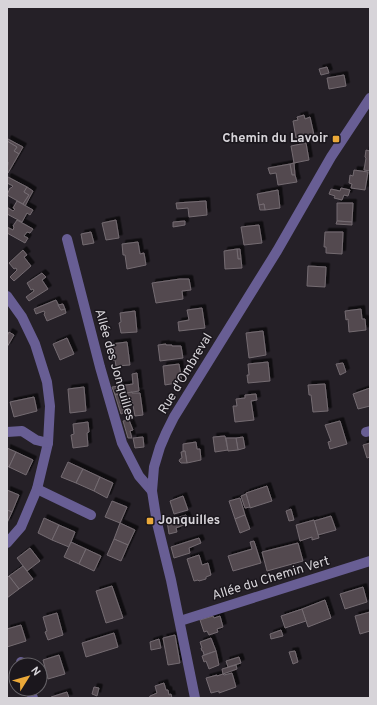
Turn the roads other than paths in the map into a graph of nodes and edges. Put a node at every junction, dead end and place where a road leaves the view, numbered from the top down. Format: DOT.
graph roads {
  1 [pos="370,98"];
  2 [pos="66,239"];
  3 [pos="7,296"];
  4 [pos="7,432"];
  5 [pos="48,443"];
  6 [pos="37,489"];
  7 [pos="152,491"];
  8 [pos="91,515"];
  9 [pos="7,543"];
  10 [pos="370,561"];
  11 [pos="180,621"];
  12 [pos="195,698"];
  1 -- 7 [label="street, Rue d'Ombreval"];
  2 -- 7 [label="street, Allée des Jonquilles"];
  3 -- 5 [label="street"];
  4 -- 5 [label="street"];
  5 -- 6 [label="street"];
  6 -- 8 [label="street"];
  6 -- 9 [label="street"];
  7 -- 11 [label="street, Rue d'Ombreval"];
  10 -- 11 [label="street, Allée du Chemin Vert"];
  11 -- 12 [label="street, Rue d'Ombreval"];
}
